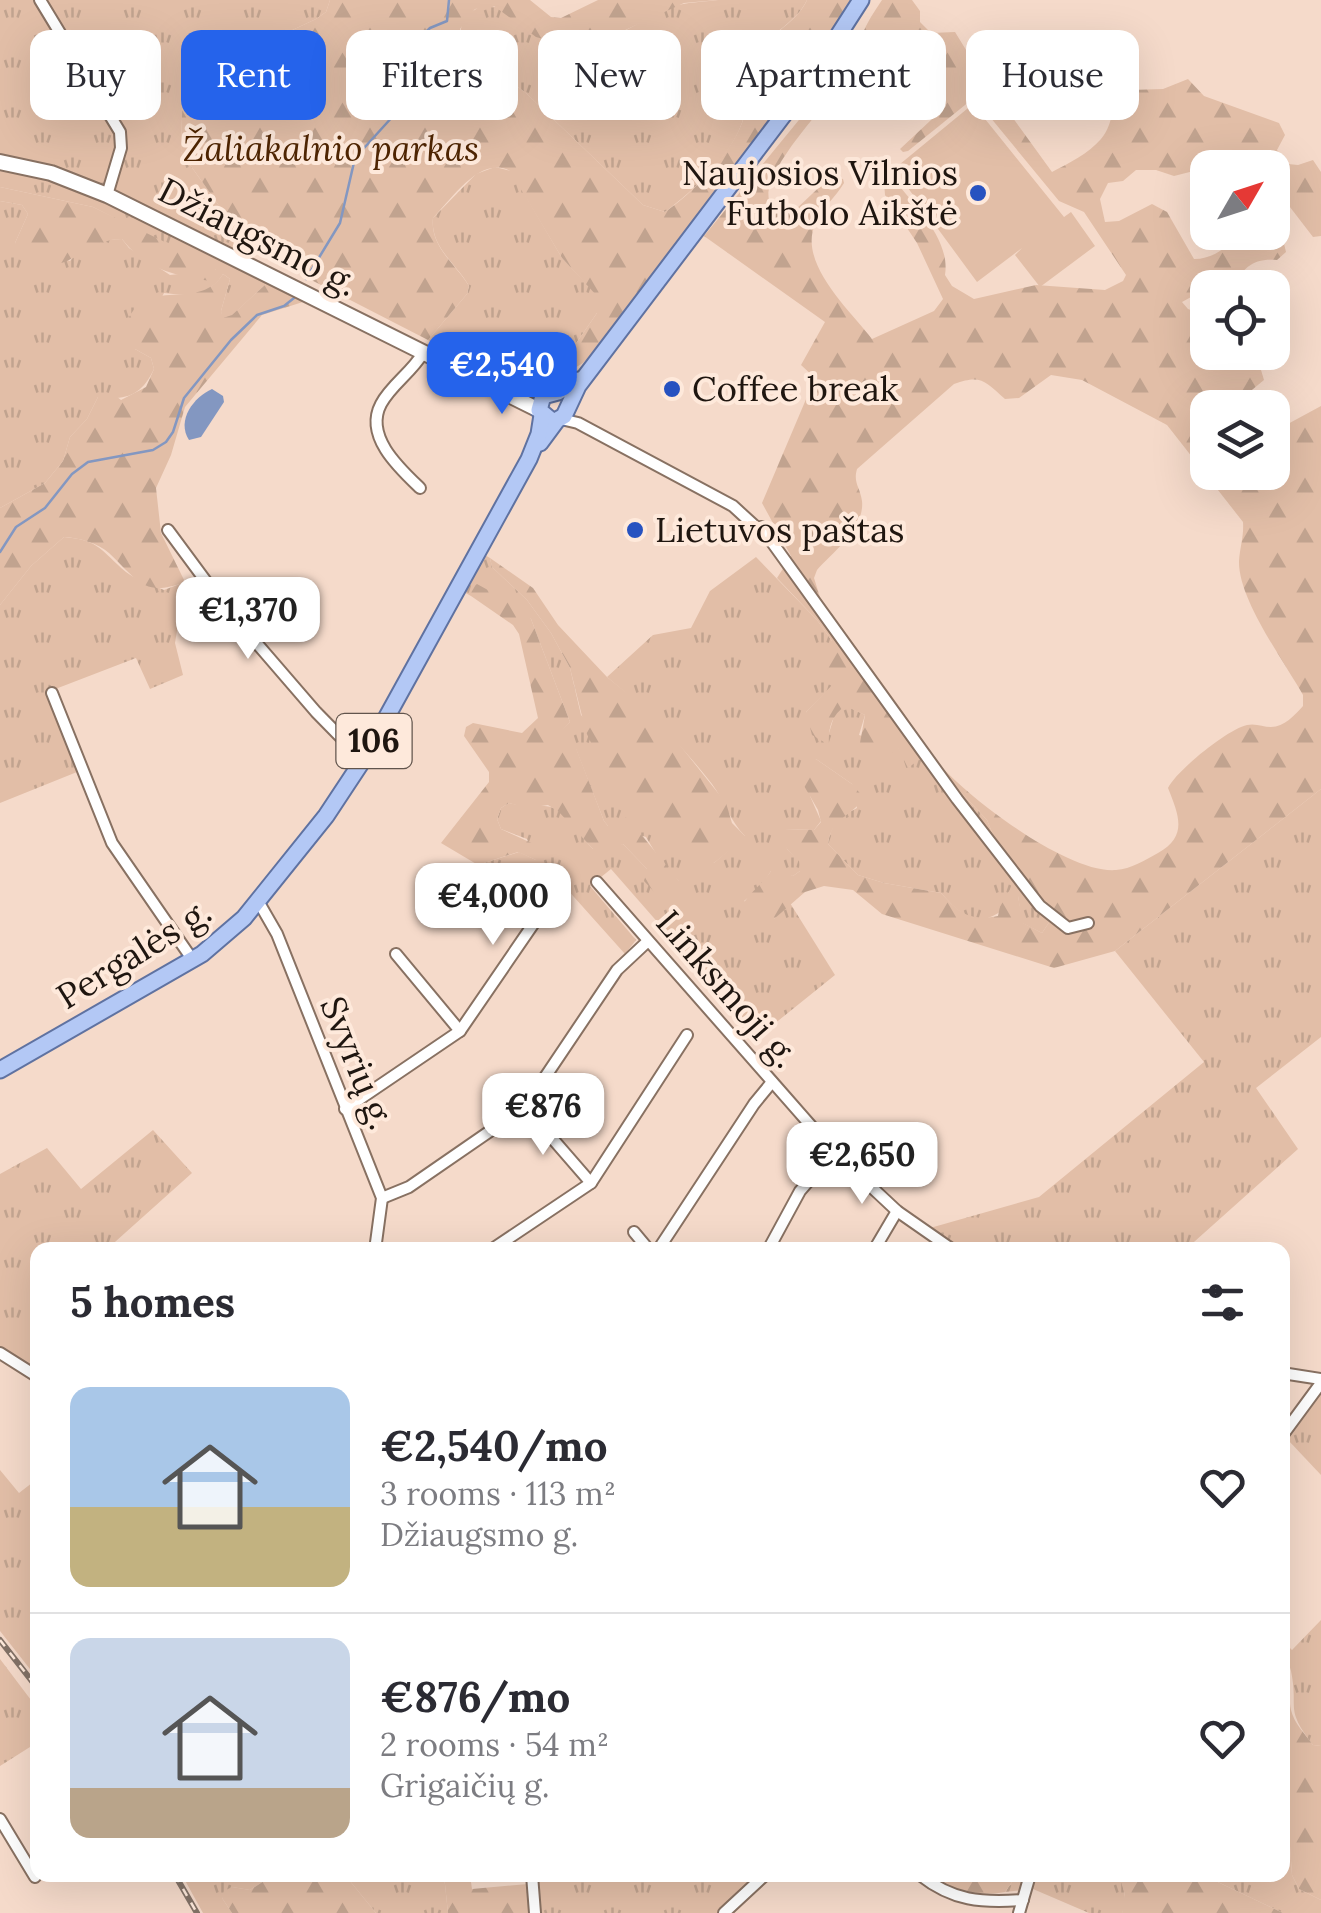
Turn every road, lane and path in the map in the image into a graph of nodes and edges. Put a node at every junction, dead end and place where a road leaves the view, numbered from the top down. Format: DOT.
graph roads {
  1 [pos="40,0"];
  2 [pos="860,0"];
  3 [pos="0,162"];
  4 [pos="108,195"];
  5 [pos="423,354"];
  6 [pos="557,410"];
  7 [pos="420,488"];
  8 [pos="168,530"];
  9 [pos="52,693"];
  10 [pos="364,760"];
  11 [pos="597,882"];
  12 [pos="558,888"];
  13 [pos="258,901"];
  14 [pos="1088,923"];
  15 [pos="648,941"];
  16 [pos="396,954"];
  17 [pos="192,959"];
  18 [pos="460,1031"];
  19 [pos="687,1035"];
  20 [pos="0,1070"];
  21 [pos="772,1082"];
  22 [pos="343,1104"];
  23 [pos="525,1106"];
  24 [pos="834,1152"];
  25 [pos="591,1183"];
  26 [pos="382,1198"];
  27 [pos="898,1211"];
  28 [pos="634,1232"];
  29 [pos="376,1242"];
  30 [pos="504,1242"];
  31 [pos="642,1242"];
  32 [pos="663,1242"];
  33 [pos="772,1242"];
  34 [pos="879,1242"];
  35 [pos="941,1242"];
  36 [pos="0,1353"];
  37 [pos="30,1372"];
  38 [pos="1290,1375"];
  39 [pos="1321,1381"];
  40 [pos="1290,1425"];
  41 [pos="0,1819"];
  42 [pos="30,1871"];
  43 [pos="533,1882"];
  44 [pos="757,1882"];
  45 [pos="929,1882"];
  46 [pos="1028,1882"];
  47 [pos="1023,1900"];
  48 [pos="535,1913"];
  49 [pos="724,1913"];
  50 [pos="1019,1913"];
  1 -- 4 [label="street"];
  2 -- 6 [label="main road, Pergalės g. / 106"];
  3 -- 4 [label="street, Džiaugsmo g."];
  4 -- 5 [label="street, Džiaugsmo g."];
  5 -- 6 [label="street, Džiaugsmo g."];
  5 -- 7 [label="street"];
  6 -- 10 [label="main road, Pergalės g. / 106"];
  6 -- 14 [label="street"];
  8 -- 10 [label="street"];
  9 -- 17 [label="street"];
  10 -- 13 [label="main road, Pergalės g. / 106"];
  11 -- 15 [label="street, Linksmoji g."];
  12 -- 18 [label="street"];
  13 -- 17 [label="main road, Pergalės g. / 106"];
  13 -- 22 [label="street, Svyrių g."];
  15 -- 21 [label="street, Linksmoji g."];
  15 -- 23 [label="street"];
  16 -- 18 [label="street"];
  17 -- 20 [label="main road, Pergalės g. / 106"];
  18 -- 22 [label="street"];
  19 -- 25 [label="street"];
  21 -- 24 [label="street, Linksmoji g."];
  21 -- 32 [label="street"];
  22 -- 26 [label="street, Svyrių g."];
  23 -- 25 [label="street"];
  23 -- 26 [label="street"];
  24 -- 27 [label="street, Linksmoji g."];
  24 -- 33 [label="street"];
  25 -- 30 [label="street"];
  26 -- 29 [label="street"];
  27 -- 34 [label="street"];
  27 -- 35 [label="street, Linksmoji g."];
  28 -- 31 [label="street"];
  36 -- 37 [label="street"];
  38 -- 39 [label="street"];
  39 -- 40 [label="street"];
  41 -- 42 [label="street"];
  43 -- 48 [label="street"];
  44 -- 49 [label="street"];
  45 -- 47 [label="street"];
  46 -- 47 [label="street"];
  47 -- 50 [label="street"];
}
